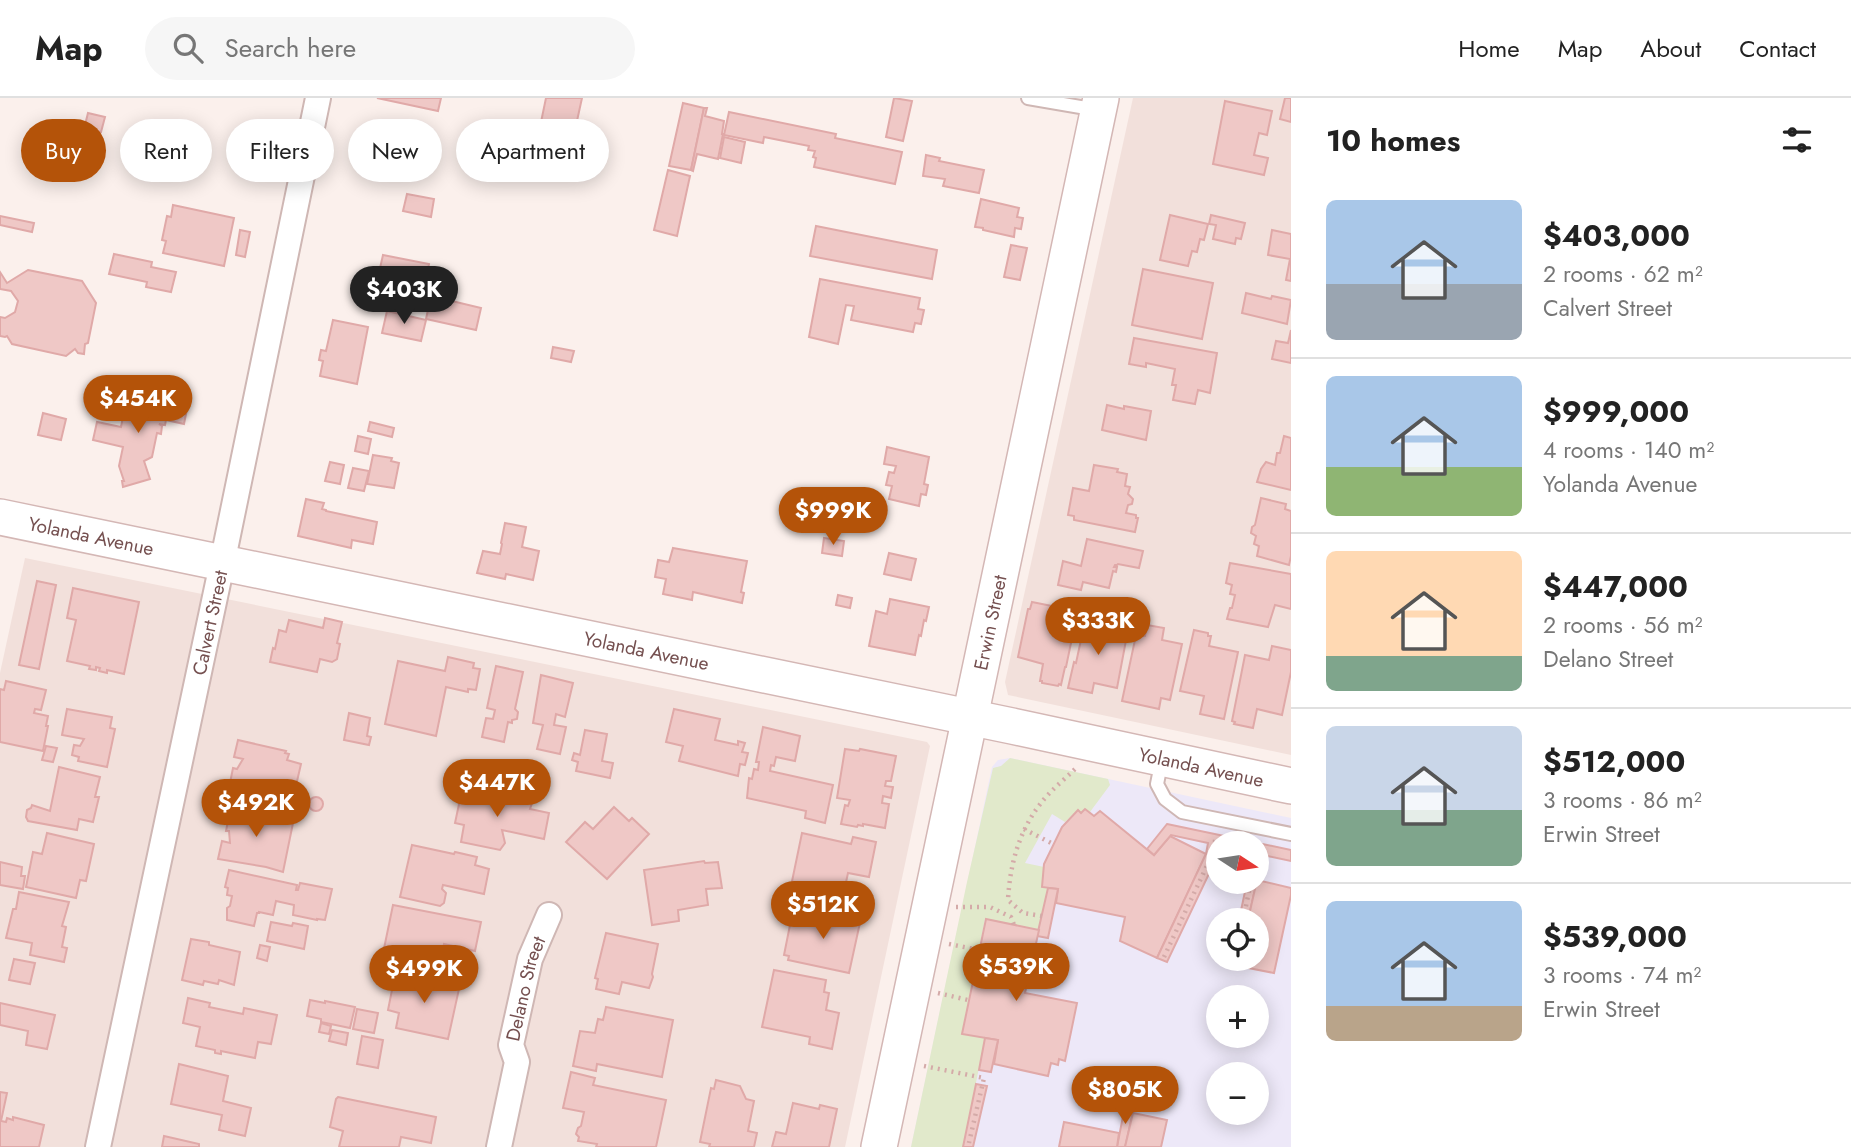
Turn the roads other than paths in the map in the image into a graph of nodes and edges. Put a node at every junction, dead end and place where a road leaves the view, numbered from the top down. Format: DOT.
graph roads {
  1 [pos="318,98"];
  2 [pos="1028,98"];
  3 [pos="1100,104"];
  4 [pos="0,517"];
  5 [pos="222,564"];
  6 [pos="971,718"];
  7 [pos="1162,759"];
  8 [pos="1291,786"];
  9 [pos="1291,834"];
  10 [pos="550,915"];
  11 [pos="98,1147"];
  12 [pos="499,1147"];
  13 [pos="879,1147"];
  1 -- 5 [label="street, Calvert Street"];
  2 -- 3 [label="lane"];
  3 -- 6 [label="street, Erwin Street"];
  4 -- 5 [label="street, Yolanda Avenue"];
  5 -- 6 [label="street, Yolanda Avenue"];
  5 -- 11 [label="street, Calvert Street"];
  6 -- 7 [label="street, Yolanda Avenue"];
  6 -- 13 [label="street, Erwin Street"];
  7 -- 8 [label="street, Yolanda Avenue"];
  7 -- 9 [label="lane"];
  10 -- 12 [label="street, Delano Street"];
}
